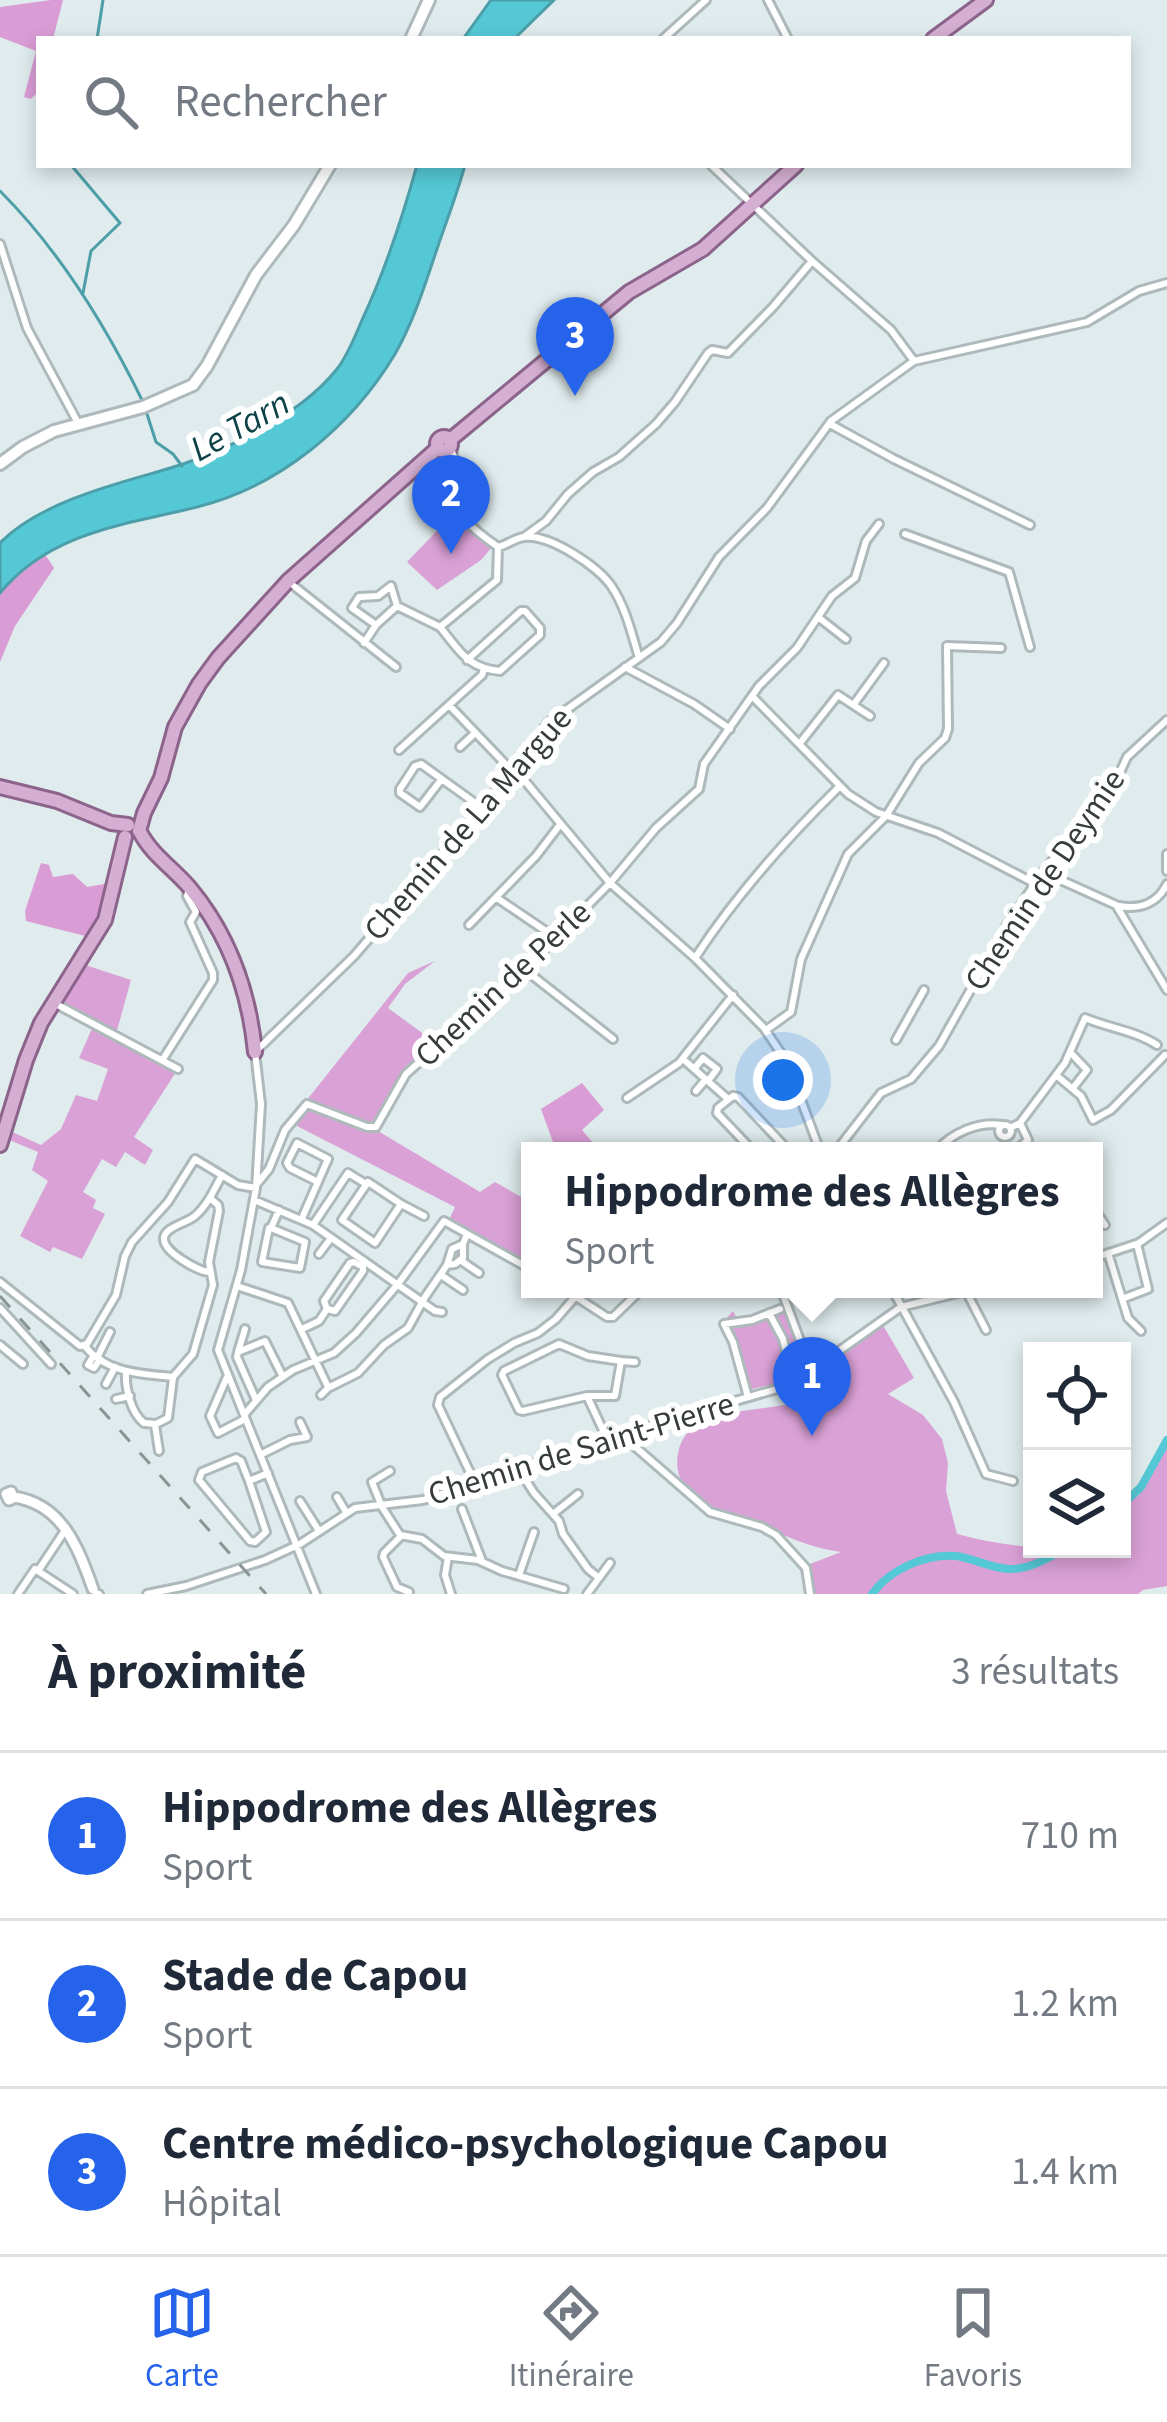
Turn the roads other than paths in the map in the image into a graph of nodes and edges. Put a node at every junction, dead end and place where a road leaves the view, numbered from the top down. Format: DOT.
graph roads {
  1 [pos="429,0"];
  2 [pos="706,0"];
  3 [pos="768,0"];
  4 [pos="986,0"];
  5 [pos="412,36"];
  6 [pos="666,36"];
  7 [pos="786,36"];
  8 [pos="937,36"];
  9 [pos="328,168"];
  10 [pos="714,168"];
  11 [pos="793,168"];
  12 [pos="752,205"];
  13 [pos="0,244"];
  14 [pos="812,261"];
  15 [pos="1167,283"];
  16 [pos="914,361"];
  17 [pos="78,423"];
  18 [pos="830,423"];
  19 [pos="446,445"];
  20 [pos="0,464"];
  21 [pos="879,524"];
  22 [pos="1030,525"];
  23 [pos="905,534"];
  24 [pos="524,537"];
  25 [pos="498,547"];
  26 [pos="294,586"];
  27 [pos="398,606"];
  28 [pos="818,617"];
  29 [pos="376,625"];
  30 [pos="440,627"];
  31 [pos="845,639"];
  32 [pos="364,643"];
  33 [pos="1030,647"];
  34 [pos="1001,648"];
  35 [pos="639,658"];
  36 [pos="467,660"];
  37 [pos="884,663"];
  38 [pos="396,667"];
  39 [pos="625,667"];
  40 [pos="484,669"];
  41 [pos="752,695"];
  42 [pos="853,705"];
  43 [pos="450,706"];
  44 [pos="870,716"];
  45 [pos="1167,720"];
  46 [pos="730,729"];
  47 [pos="476,733"];
  48 [pos="800,743"];
  49 [pos="460,747"];
  50 [pos="399,750"];
  51 [pos="513,770"];
  52 [pos="441,780"];
  53 [pos="0,787"];
  54 [pos="838,787"];
  55 [pos="482,808"];
  56 [pos="886,816"];
  57 [pos="560,825"];
  58 [pos="134,835"];
  59 [pos="1167,854"];
  60 [pos="1167,871"];
  61 [pos="1043,872"];
  62 [pos="610,883"];
  63 [pos="1035,883"];
  64 [pos="1167,884"];
  65 [pos="191,889"];
  66 [pos="497,898"];
  67 [pos="1116,904"];
  68 [pos="469,925"];
  69 [pos="556,938"];
  70 [pos="695,958"];
  71 [pos="524,969"];
  72 [pos="924,990"];
  73 [pos="1167,990"];
  74 [pos="733,995"];
  75 [pos="53,1002"];
  76 [pos="766,1030"];
  77 [pos="1167,1035"];
  78 [pos="613,1039"];
  79 [pos="896,1040"];
  80 [pos="1157,1045"];
  81 [pos="255,1052"];
  82 [pos="1070,1052"];
  83 [pos="1166,1056"];
  84 [pos="164,1059"];
  85 [pos="682,1059"];
  86 [pos="178,1069"];
  87 [pos="694,1069"];
  88 [pos="1056,1075"];
  89 [pos="707,1080"];
  90 [pos="1072,1088"];
  91 [pos="696,1091"];
  92 [pos="627,1098"];
  93 [pos="728,1099"];
  94 [pos="1020,1123"];
  95 [pos="1005,1131"];
  96 [pos="744,1142"];
  97 [pos="780,1142"];
  98 [pos="816,1142"];
  99 [pos="843,1142"];
  100 [pos="945,1142"];
  101 [pos="1010,1142"];
  102 [pos="1026,1142"];
  103 [pos="0,1144"];
  104 [pos="221,1175"];
  105 [pos="318,1182"];
  106 [pos="366,1184"];
  107 [pos="256,1186"];
  108 [pos="211,1198"];
  109 [pos="254,1200"];
  110 [pos="400,1204"];
  111 [pos="279,1210"];
  112 [pos="424,1216"];
  113 [pos="302,1220"];
  114 [pos="1103,1222"];
  115 [pos="1167,1223"];
  116 [pos="313,1225"];
  117 [pos="1105,1225"];
  118 [pos="271,1228"];
  119 [pos="467,1234"];
  120 [pos="331,1237"];
  121 [pos="463,1244"];
  122 [pos="1137,1244"];
  123 [pos="1108,1253"];
  124 [pos="319,1254"];
  125 [pos="1103,1255"];
  126 [pos="460,1260"];
  127 [pos="360,1262"];
  128 [pos="521,1264"];
  129 [pos="448,1265"];
  130 [pos="431,1268"];
  131 [pos="208,1271"];
  132 [pos="478,1273"];
  133 [pos="441,1275"];
  134 [pos="0,1282"];
  135 [pos="398,1284"];
  136 [pos="238,1286"];
  137 [pos="463,1290"];
  138 [pos="574,1298"];
  139 [pos="579,1298"];
  140 [pos="633,1298"];
  141 [pos="785,1298"];
  142 [pos="896,1298"];
  143 [pos="938,1298"];
  144 [pos="973,1298"];
  145 [pos="1121,1300"];
  146 [pos="422,1301"];
  147 [pos="901,1307"];
  148 [pos="0,1308"];
  149 [pos="327,1309"];
  150 [pos="779,1309"];
  151 [pos="442,1312"];
  152 [pos="769,1313"];
  153 [pos="245,1329"];
  154 [pos="302,1329"];
  155 [pos="986,1330"];
  156 [pos="1141,1331"];
  157 [pos="110,1332"];
  158 [pos="84,1345"];
  159 [pos="0,1346"];
  160 [pos="238,1352"];
  161 [pos="97,1357"];
  162 [pos="316,1360"];
  163 [pos="621,1361"];
  164 [pos="634,1362"];
  165 [pos="23,1364"];
  166 [pos="51,1364"];
  167 [pos="115,1367"];
  168 [pos="126,1372"];
  169 [pos="812,1372"];
  170 [pos="228,1376"];
  171 [pos="173,1377"];
  172 [pos="283,1377"];
  173 [pos="800,1380"];
  174 [pos="106,1384"];
  175 [pos="328,1388"];
  176 [pos="172,1389"];
  177 [pos="183,1393"];
  178 [pos="321,1395"];
  179 [pos="130,1396"];
  180 [pos="587,1396"];
  181 [pos="748,1396"];
  182 [pos="116,1399"];
  183 [pos="256,1400"];
  184 [pos="244,1417"];
  185 [pos="300,1422"];
  186 [pos="154,1424"];
  187 [pos="625,1438"];
  188 [pos="609,1443"];
  189 [pos="159,1451"];
  190 [pos="260,1455"];
  191 [pos="518,1468"];
  192 [pos="390,1471"];
  193 [pos="268,1474"];
  194 [pos="249,1481"];
  195 [pos="1012,1481"];
  196 [pos="475,1483"];
  197 [pos="578,1494"];
  198 [pos="7,1496"];
  199 [pos="338,1497"];
  200 [pos="301,1501"];
  201 [pos="382,1505"];
  202 [pos="462,1509"];
  203 [pos="346,1512"];
  204 [pos="553,1514"];
  205 [pos="66,1529"];
  206 [pos="319,1532"];
  207 [pos="534,1532"];
  208 [pos="401,1536"];
  209 [pos="296,1546"];
  210 [pos="448,1558"];
  211 [pos="482,1561"];
  212 [pos="610,1564"];
  213 [pos="38,1571"];
  214 [pos="519,1575"];
  215 [pos="599,1578"];
  216 [pos="564,1589"];
  217 [pos="409,1592"];
  218 [pos="95,1593"];
  219 [pos="18,1594"];
  220 [pos="73,1594"];
  221 [pos="147,1594"];
  222 [pos="316,1594"];
  223 [pos="451,1594"];
  224 [pos="587,1594"];
  225 [pos="810,1594"];
  1 -- 5 [label="main road"];
  2 -- 6 [label="street"];
  3 -- 7 [label="street"];
  4 -- 8 [label="main road"];
  9 -- 17 [label="main road"];
  10 -- 12 [label="street"];
  11 -- 12 [label="main road"];
  12 -- 14 [label="street"];
  12 -- 19 [label="main road"];
  13 -- 17 [label="street"];
  14 -- 16 [label="street"];
  14 -- 24 [label="street"];
  15 -- 16 [label="street, Chemin de La Margue"];
  16 -- 18 [label="street, Chemin de La Margue"];
  17 -- 20 [label="main road"];
  18 -- 22 [label="street"];
  18 -- 35 [label="street, Chemin de La Margue"];
  19 -- 25 [label="street"];
  19 -- 58 [label="main road"];
  21 -- 28 [label="street, Chemin de Perle"];
  23 -- 33 [label="street"];
  24 -- 25 [label="street"];
  24 -- 35 [label="street"];
  25 -- 30 [label="street"];
  26 -- 32 [label="street"];
  27 -- 29 [label="street"];
  27 -- 29 [label="street"];
  27 -- 30 [label="street"];
  28 -- 31 [label="street"];
  28 -- 41 [label="street, Chemin de Perle"];
  29 -- 32 [label="street"];
  30 -- 36 [label="street"];
  32 -- 38 [label="street"];
  34 -- 56 [label="street"];
  35 -- 39 [label="street, Chemin de La Margue"];
  36 -- 40 [label="street"];
  36 -- 40 [label="street"];
  37 -- 42 [label="street"];
  39 -- 46 [label="street"];
  39 -- 51 [label="street, Chemin de La Margue"];
  40 -- 43 [label="street"];
  41 -- 46 [label="street, Chemin de Perle"];
  41 -- 48 [label="street"];
  42 -- 44 [label="street"];
  42 -- 48 [label="street"];
  43 -- 47 [label="street"];
  43 -- 50 [label="street"];
  45 -- 61 [label="street, Chemin de Deymie"];
  46 -- 62 [label="street, Chemin de Perle"];
  47 -- 49 [label="street"];
  47 -- 51 [label="street"];
  48 -- 54 [label="street"];
  51 -- 55 [label="street, Chemin de La Margue"];
  51 -- 57 [label="street"];
  52 -- 52 [label="street"];
  52 -- 55 [label="street"];
  53 -- 58 [label="main road"];
  54 -- 56 [label="street"];
  54 -- 70 [label="street"];
  55 -- 81 [label="street, Chemin de La Margue"];
  56 -- 63 [label="street"];
  56 -- 76 [label="street"];
  57 -- 62 [label="street"];
  57 -- 66 [label="street"];
  58 -- 65 [label="main road"];
  58 -- 75 [label="main road"];
  59 -- 60 [label="street"];
  61 -- 63 [label="street, Chemin de Deymie"];
  61 -- 67 [label="street"];
  62 -- 69 [label="street, Chemin de Perle"];
  62 -- 70 [label="street"];
  63 -- 99 [label="street, Chemin de Deymie"];
  64 -- 67 [label="street"];
  65 -- 81 [label="main road"];
  65 -- 84 [label="street"];
  66 -- 68 [label="street"];
  66 -- 69 [label="street"];
  67 -- 73 [label="street"];
  69 -- 71 [label="street, Chemin de Perle"];
  70 -- 74 [label="street"];
  71 -- 78 [label="street"];
  71 -- 107 [label="street, Chemin de Perle"];
  72 -- 79 [label="street"];
  74 -- 76 [label="street"];
  74 -- 85 [label="street"];
  75 -- 84 [label="street"];
  75 -- 103 [label="main road"];
  76 -- 98 [label="street"];
  77 -- 80 [label="street"];
  80 -- 82 [label="street"];
  80 -- 83 [label="street"];
  81 -- 107 [label="street"];
  82 -- 88 [label="street"];
  82 -- 90 [label="street"];
  83 -- 90 [label="street"];
  84 -- 86 [label="street"];
  85 -- 87 [label="street"];
  85 -- 92 [label="street"];
  87 -- 89 [label="street"];
  87 -- 89 [label="street"];
  88 -- 90 [label="street"];
  88 -- 94 [label="street"];
  89 -- 91 [label="street"];
  89 -- 93 [label="street"];
  93 -- 96 [label="street"];
  93 -- 97 [label="street"];
  94 -- 95 [label="street"];
  94 -- 102 [label="street"];
  95 -- 100 [label="street"];
  95 -- 101 [label="street"];
  104 -- 107 [label="street"];
  104 -- 108 [label="street"];
  104 -- 158 [label="street"];
  105 -- 105 [label="street"];
  105 -- 113 [label="street"];
  106 -- 110 [label="street"];
  106 -- 110 [label="street"];
  106 -- 116 [label="street"];
  107 -- 109 [label="street"];
  108 -- 131 [label="street"];
  108 -- 131 [label="street"];
  109 -- 111 [label="street"];
  109 -- 136 [label="street"];
  110 -- 112 [label="street"];
  111 -- 113 [label="street"];
  111 -- 118 [label="street"];
  113 -- 116 [label="street"];
  114 -- 117 [label="street"];
  115 -- 122 [label="street"];
  116 -- 120 [label="street"];
  118 -- 118 [label="street"];
  119 -- 121 [label="street"];
  119 -- 128 [label="street"];
  119 -- 135 [label="street"];
  120 -- 124 [label="street"];
  120 -- 127 [label="street"];
  121 -- 126 [label="street"];
  121 -- 129 [label="street"];
  122 -- 123 [label="street"];
  122 -- 145 [label="street"];
  123 -- 125 [label="street"];
  123 -- 145 [label="street"];
  126 -- 129 [label="street"];
  126 -- 132 [label="street"];
  127 -- 135 [label="street"];
  127 -- 149 [label="street"];
  127 -- 149 [label="street"];
  129 -- 133 [label="street"];
  130 -- 133 [label="street"];
  131 -- 171 [label="street"];
  133 -- 137 [label="street"];
  133 -- 146 [label="street"];
  134 -- 158 [label="street"];
  135 -- 146 [label="street"];
  135 -- 162 [label="street"];
  136 -- 154 [label="street"];
  136 -- 170 [label="street"];
  138 -- 196 [label="street"];
  139 -- 140 [label="street"];
  141 -- 169 [label="street"];
  142 -- 147 [label="street"];
  143 -- 147 [label="street, Chemin de Saint-Pierre"];
  144 -- 155 [label="street"];
  145 -- 156 [label="street"];
  146 -- 151 [label="street"];
  146 -- 175 [label="street"];
  147 -- 169 [label="street, Chemin de Saint-Pierre"];
  147 -- 195 [label="street"];
  148 -- 166 [label="street"];
  149 -- 154 [label="street"];
  150 -- 152 [label="street"];
  152 -- 173 [label="street"];
  152 -- 181 [label="street"];
  153 -- 160 [label="street"];
  154 -- 162 [label="street"];
  157 -- 161 [label="street"];
  158 -- 161 [label="street"];
  159 -- 165 [label="street"];
  160 -- 172 [label="street"];
  160 -- 183 [label="street"];
  161 -- 167 [label="street"];
  162 -- 172 [label="street"];
  162 -- 175 [label="street"];
  163 -- 164 [label="street"];
  163 -- 180 [label="street"];
  163 -- 180 [label="street"];
  167 -- 168 [label="street"];
  167 -- 174 [label="street"];
  168 -- 171 [label="street"];
  168 -- 179 [label="street"];
  169 -- 173 [label="street, Chemin de Saint-Pierre"];
  170 -- 184 [label="street"];
  170 -- 184 [label="street"];
  171 -- 176 [label="street"];
  172 -- 183 [label="street"];
  173 -- 181 [label="street, Chemin de Saint-Pierre"];
  175 -- 178 [label="street"];
  176 -- 177 [label="street"];
  176 -- 186 [label="street"];
  179 -- 182 [label="street"];
  179 -- 186 [label="street"];
  180 -- 188 [label="street"];
  181 -- 187 [label="street, Chemin de Saint-Pierre"];
  183 -- 184 [label="street"];
  184 -- 190 [label="street"];
  185 -- 190 [label="street"];
  186 -- 189 [label="street"];
  187 -- 188 [label="street, Chemin de Saint-Pierre"];
  187 -- 225 [label="street"];
  188 -- 191 [label="street, Chemin de Saint-Pierre"];
  190 -- 193 [label="street"];
  191 -- 196 [label="street, Chemin de Saint-Pierre"];
  191 -- 204 [label="street"];
  192 -- 201 [label="street"];
  193 -- 194 [label="street"];
  193 -- 209 [label="street"];
  194 -- 194 [label="street"];
  196 -- 201 [label="street, Chemin de Saint-Pierre"];
  197 -- 204 [label="street"];
  198 -- 205 [label="street"];
  199 -- 203 [label="street"];
  200 -- 206 [label="street"];
  201 -- 203 [label="street, Chemin de Saint-Pierre"];
  201 -- 208 [label="street"];
  202 -- 211 [label="street"];
  203 -- 206 [label="street, Chemin de Saint-Pierre"];
  204 -- 215 [label="street"];
  205 -- 213 [label="street"];
  205 -- 218 [label="street"];
  206 -- 209 [label="street, Chemin de Saint-Pierre"];
  207 -- 214 [label="street"];
  208 -- 210 [label="street"];
  208 -- 217 [label="street"];
  209 -- 221 [label="street, Chemin de Saint-Pierre"];
  209 -- 222 [label="street"];
  210 -- 211 [label="street"];
  210 -- 223 [label="street"];
  211 -- 214 [label="street"];
  212 -- 215 [label="street"];
  213 -- 219 [label="street"];
  213 -- 220 [label="street"];
  214 -- 216 [label="street"];
  215 -- 224 [label="street"];
}
